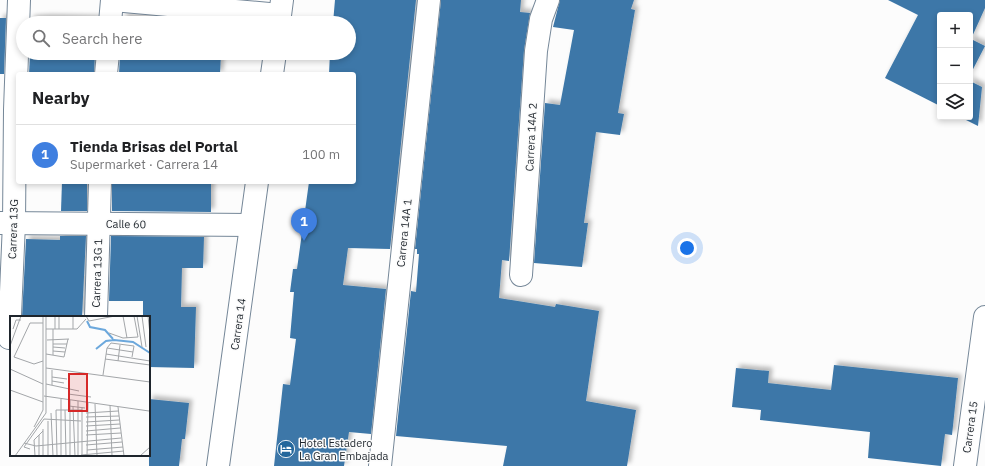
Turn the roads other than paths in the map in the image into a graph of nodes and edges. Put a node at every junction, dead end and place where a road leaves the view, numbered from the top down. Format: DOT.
graph roads {
  1 [pos="19,0"];
  2 [pos="112,0"];
  3 [pos="429,0"];
  4 [pos="548,0"];
  5 [pos="280,13"];
  6 [pos="18,16"];
  7 [pos="111,16"];
  8 [pos="16,41"];
  9 [pos="107,60"];
  10 [pos="274,60"];
  11 [pos="106,72"];
  12 [pos="272,72"];
  13 [pos="11,110"];
  14 [pos="100,184"];
  15 [pos="257,184"];
  16 [pos="7,223"];
  17 [pos="99,224"];
  18 [pos="251,225"];
  19 [pos="521,275"];
  20 [pos="96,316"];
  21 [pos="985,317"];
  22 [pos="6,338"];
  23 [pos="218,466"];
  24 [pos="380,466"];
  25 [pos="965,466"];
  1 -- 6 [label="street, Carrera 13G"];
  2 -- 5 [label="street"];
  2 -- 7 [label="street"];
  3 -- 24 [label="street, Carrera 14A 1"];
  4 -- 19 [label="street, Carrera 14A 2"];
  8 -- 13 [label="street, Carrera 13G"];
  9 -- 11 [label="street"];
  10 -- 12 [label="street"];
  13 -- 16 [label="street, Carrera 13G"];
  14 -- 17 [label="street, Carrera 13G 1"];
  15 -- 18 [label="street, Carrera 14"];
  16 -- 17 [label="street, Calle 60"];
  16 -- 22 [label="street, Carrera 13G"];
  17 -- 18 [label="street, Calle 60"];
  17 -- 20 [label="street, Carrera 13G 1"];
  18 -- 23 [label="street, Carrera 14"];
  21 -- 25 [label="street, Carrera 15"];
}
